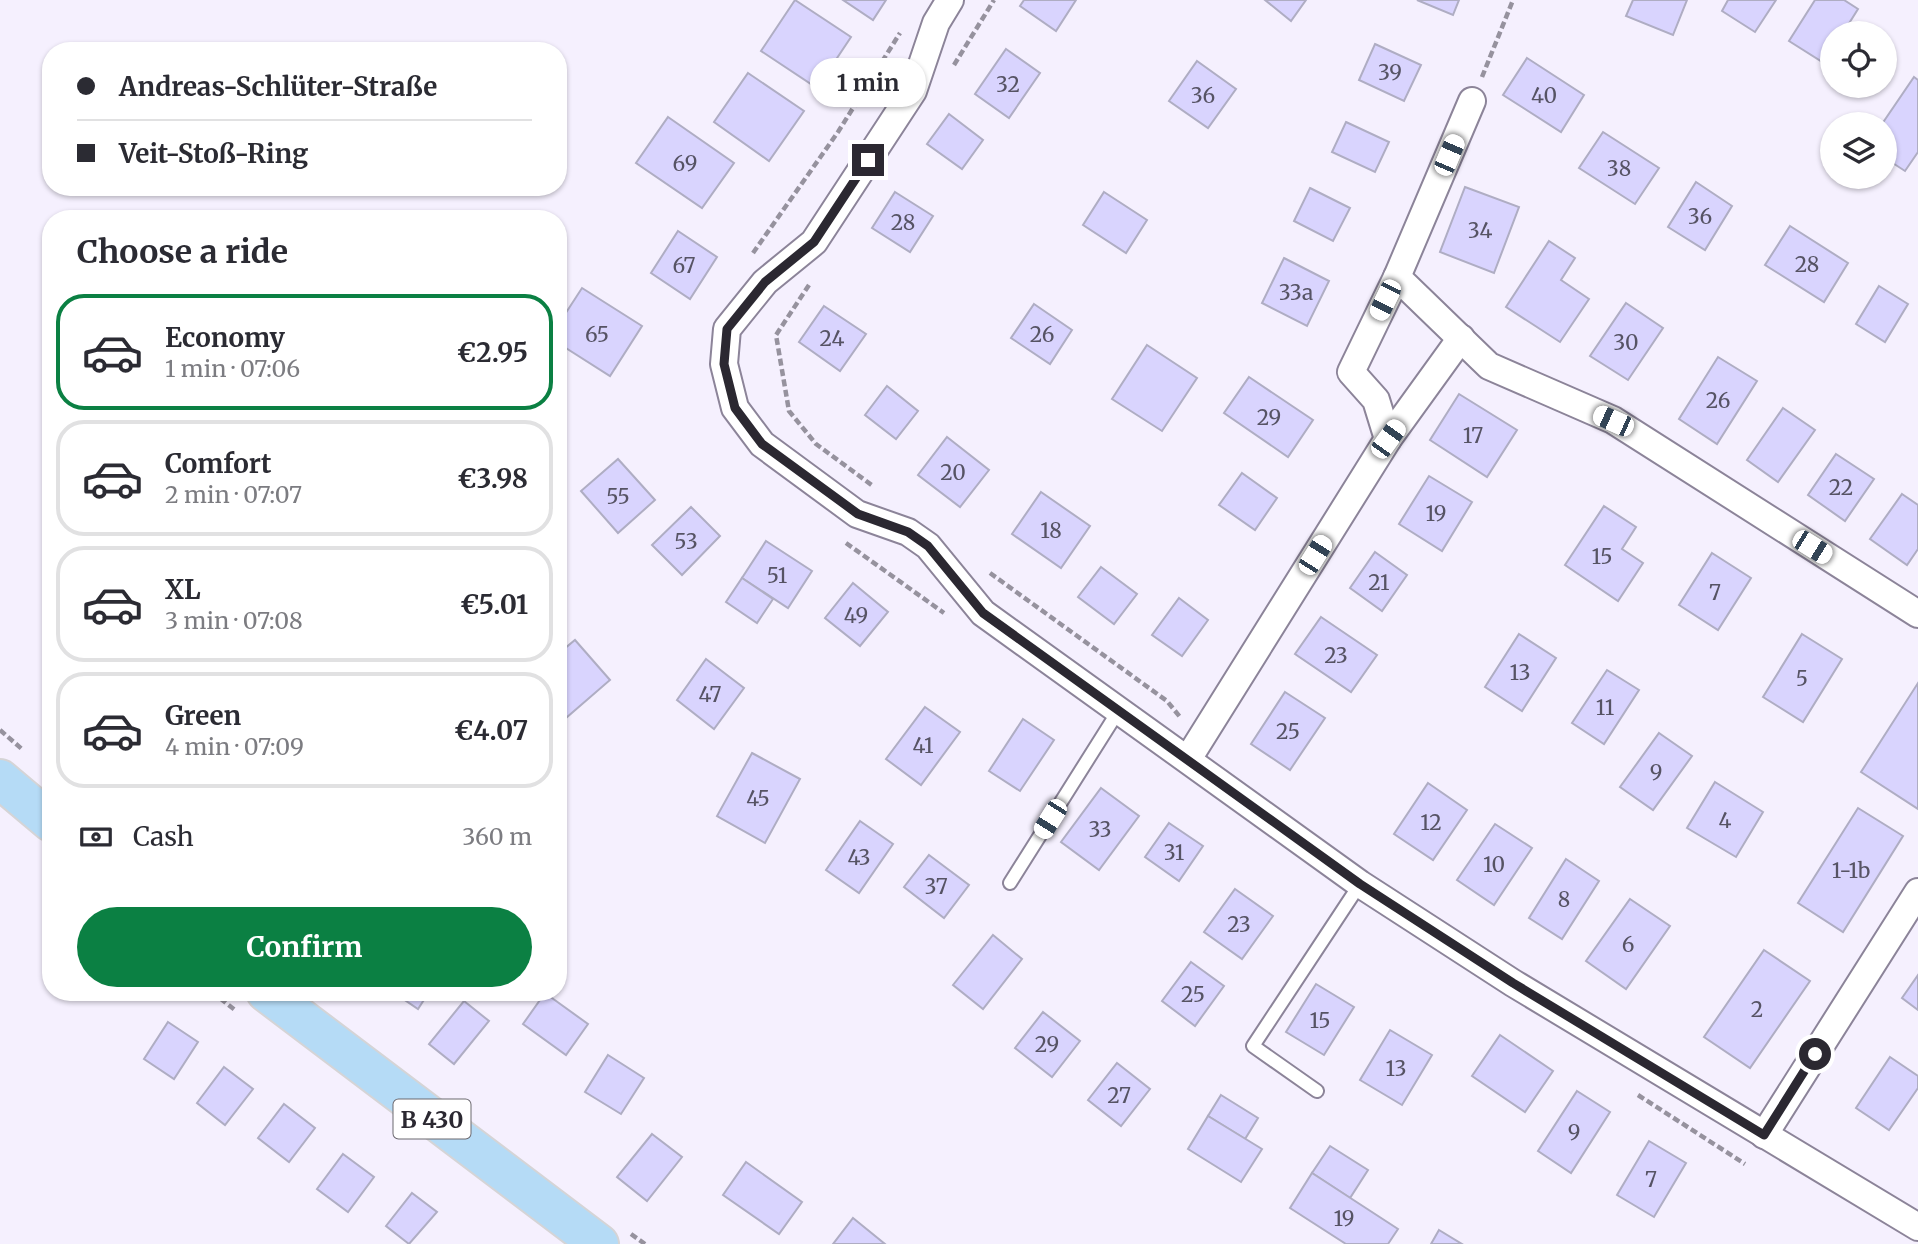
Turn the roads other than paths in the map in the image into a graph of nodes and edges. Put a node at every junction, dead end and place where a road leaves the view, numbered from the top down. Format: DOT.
graph roads {
  1 [pos="950,0"];
  2 [pos="1472,101"];
  3 [pos="1397,277"];
  4 [pos="1461,338"];
  5 [pos="1388,439"];
  6 [pos="1918,614"];
  7 [pos="1119,710"];
  8 [pos="1194,750"];
  9 [pos="0,779"];
  10 [pos="42,814"];
  11 [pos="1010,883"];
  12 [pos="1360,884"];
  13 [pos="1918,892"];
  14 [pos="278,1001"];
  15 [pos="1317,1091"];
  16 [pos="1764,1135"];
  17 [pos="1918,1227"];
  18 [pos="599,1244"];
  1 -- 7 [label="street"];
  2 -- 3 [label="street"];
  3 -- 4 [label="street"];
  3 -- 5 [label="street"];
  4 -- 5 [label="street"];
  4 -- 6 [label="street"];
  5 -- 8 [label="street"];
  7 -- 8 [label="street"];
  7 -- 11 [label="lane"];
  8 -- 12 [label="street"];
  9 -- 10 [label="main road"];
  12 -- 15 [label="lane"];
  12 -- 16 [label="street"];
  13 -- 16 [label="street"];
  14 -- 18 [label="main road, B 430"];
  16 -- 17 [label="street"];
}
